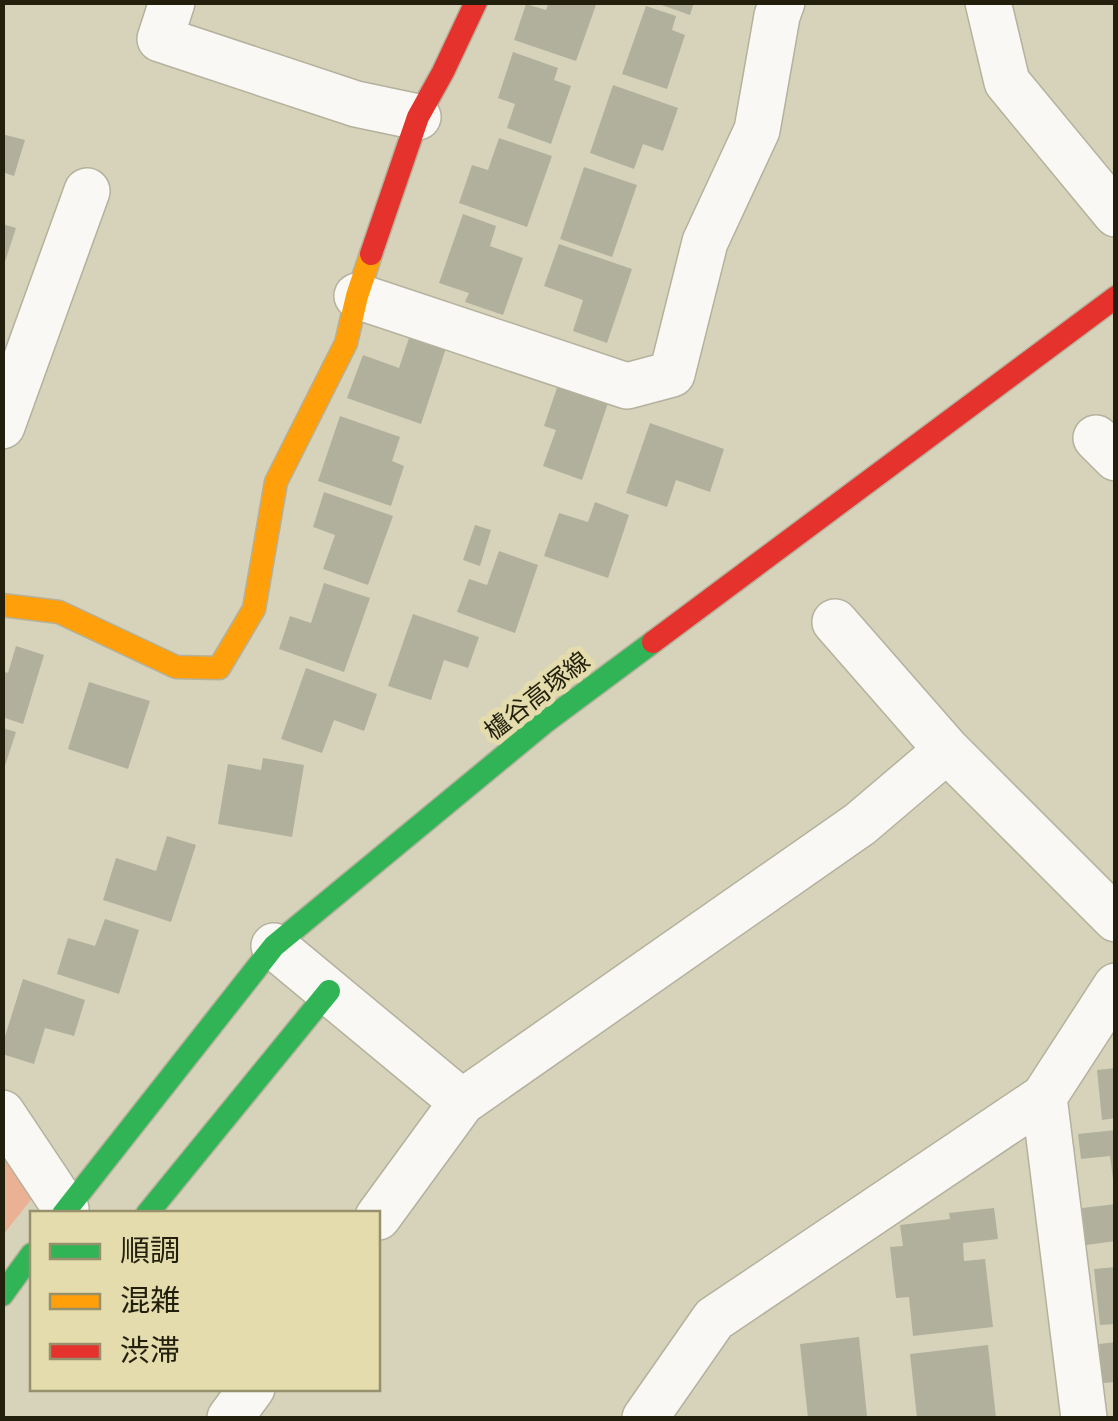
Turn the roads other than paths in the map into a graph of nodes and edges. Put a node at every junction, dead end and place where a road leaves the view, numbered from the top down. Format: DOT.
graph roads {
  1 [pos="172,2"];
  2 [pos="476,2"];
  3 [pos="782,2"];
  4 [pos="988,2"];
  5 [pos="418,117"];
  6 [pos="87,191"];
  7 [pos="1116,214"];
  8 [pos="357,296"];
  9 [pos="1116,297"];
  10 [pos="3,424"];
  11 [pos="2,605"];
  12 [pos="835,622"];
  13 [pos="947,750"];
  14 [pos="1116,919"];
  15 [pos="274,946"];
  16 [pos="1116,986"];
  17 [pos="329,991"];
  18 [pos="1044,1097"];
  19 [pos="462,1102"];
  20 [pos="2,1112"];
  21 [pos="64,1211"];
  22 [pos="148,1211"];
  23 [pos="380,1214"];
  24 [pos="30,1257"];
  25 [pos="2,1295"];
  26 [pos="250,1391"];
  27 [pos="230,1418"];
  28 [pos="645,1418"];
  29 [pos="1084,1418"];
  1 -- 5 [label="street"];
  2 -- 5 [label="street"];
  3 -- 8 [label="street"];
  4 -- 7 [label="street"];
  5 -- 8 [label="street"];
  6 -- 10 [label="street"];
  8 -- 11 [label="street"];
  9 -- 15 [label="street, 櫨谷高塚線"];
  12 -- 13 [label="street"];
  13 -- 14 [label="street"];
  13 -- 19 [label="street"];
  15 -- 17 [label="street"];
  15 -- 21 [label="street, 櫨谷高塚線"];
  16 -- 18 [label="street"];
  17 -- 19 [label="street"];
  17 -- 22 [label="street"];
  18 -- 28 [label="street"];
  18 -- 29 [label="street"];
  19 -- 23 [label="street"];
  20 -- 21 [label="street"];
  24 -- 25 [label="street"];
  26 -- 27 [label="street"];
}
